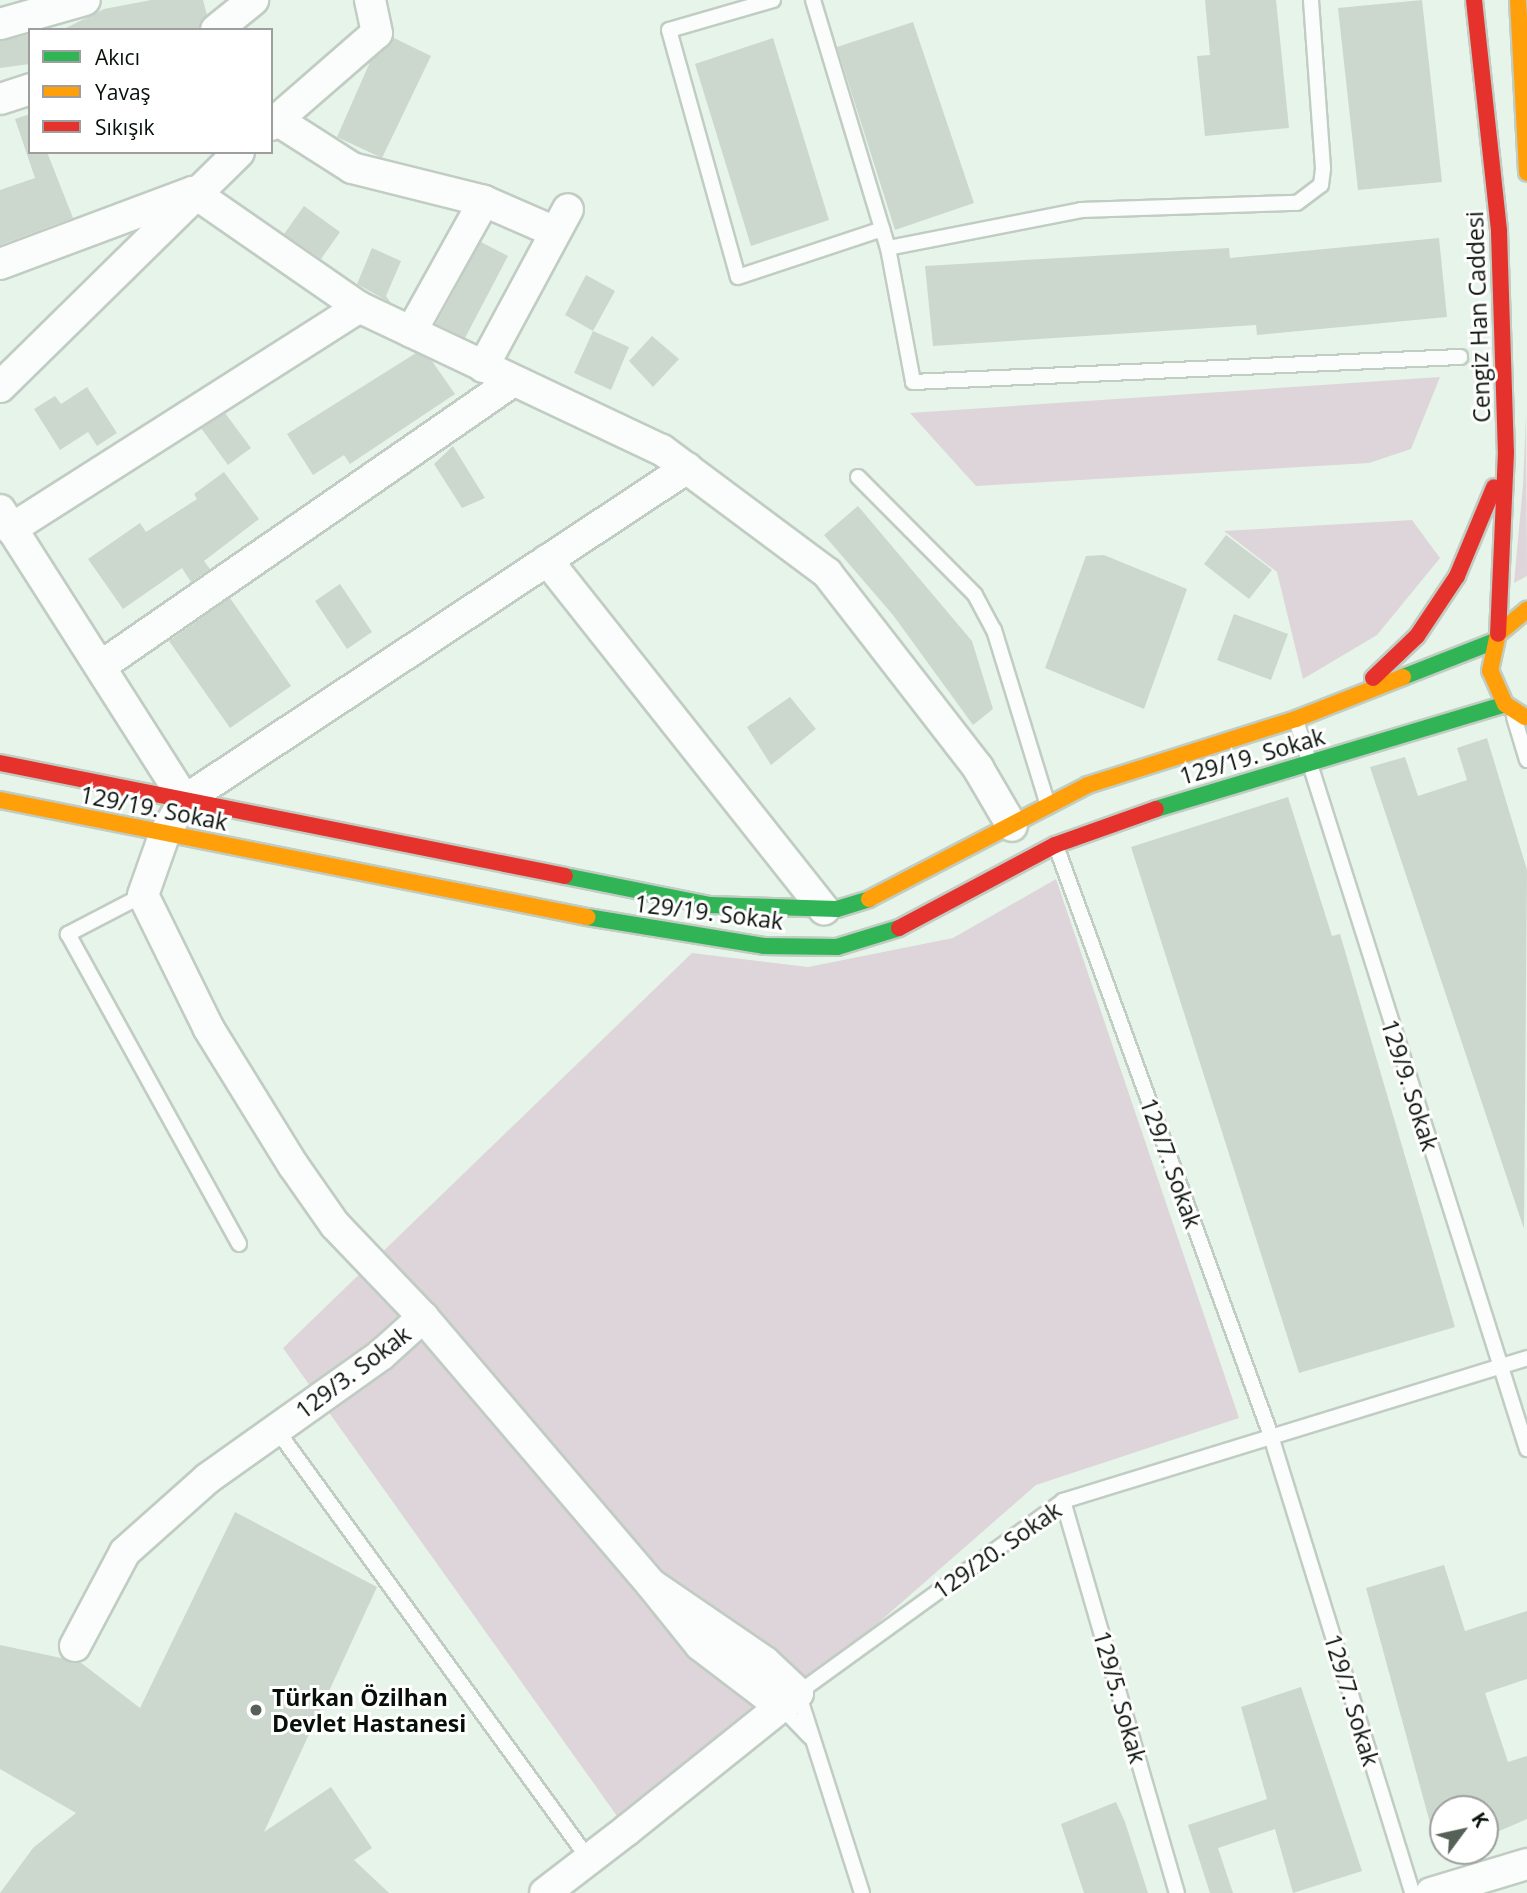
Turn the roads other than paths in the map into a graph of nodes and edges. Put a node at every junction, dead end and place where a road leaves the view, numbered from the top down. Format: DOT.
graph roads {
  1 [pos="85,0"];
  2 [pos="253,0"];
  3 [pos="370,0"];
  4 [pos="773,0"];
  5 [pos="813,0"];
  6 [pos="1311,0"];
  7 [pos="1518,0"];
  8 [pos="1477,10"];
  9 [pos="0,24"];
  10 [pos="218,28"];
  11 [pos="1525,55"];
  12 [pos="28,90"];
  13 [pos="0,99"];
  14 [pos="274,122"];
  15 [pos="238,154"];
  16 [pos="1527,173"];
  17 [pos="193,192"];
  18 [pos="484,201"];
  19 [pos="882,229"];
  20 [pos="888,248"];
  21 [pos="0,264"];
  22 [pos="359,307"];
  23 [pos="411,332"];
  24 [pos="1460,357"];
  25 [pos="483,367"];
  26 [pos="513,382"];
  27 [pos="0,387"];
  28 [pos="1506,452"];
  29 [pos="687,468"];
  30 [pos="858,477"];
  31 [pos="6,519"];
  32 [pos="547,560"];
  33 [pos="1527,610"];
  34 [pos="1497,638"];
  35 [pos="101,666"];
  36 [pos="1360,690"];
  37 [pos="1509,707"];
  38 [pos="1527,718"];
  39 [pos="1296,719"];
  40 [pos="1527,760"];
  41 [pos="0,763"];
  42 [pos="1309,763"];
  43 [pos="0,800"];
  44 [pos="185,800"];
  45 [pos="1012,826"];
  46 [pos="1052,826"];
  47 [pos="165,833"];
  48 [pos="144,895"];
  49 [pos="824,909"];
  50 [pos="239,1244"];
  51 [pos="423,1317"];
  52 [pos="1527,1358"];
  53 [pos="1499,1366"];
  54 [pos="276,1429"];
  55 [pos="1270,1433"];
  56 [pos="1527,1449"];
  57 [pos="1063,1501"];
  58 [pos="75,1646"];
  59 [pos="789,1700"];
  60 [pos="813,1741"];
  61 [pos="589,1858"];
  62 [pos="1527,1864"];
  63 [pos="545,1893"];
  64 [pos="862,1893"];
  65 [pos="1177,1893"];
  66 [pos="1412,1893"];
  67 [pos="1431,1893"];
  1 -- 9 [label="street"];
  2 -- 10 [label="street"];
  3 -- 14 [label="street"];
  4 -- 19 [label="lane"];
  5 -- 19 [label="lane"];
  6 -- 20 [label="lane"];
  7 -- 11 [label="main road"];
  8 -- 11 [label="street"];
  8 -- 28 [label="main road, Cengiz Han Caddesi"];
  11 -- 16 [label="main road"];
  12 -- 13 [label="street"];
  14 -- 18 [label="street"];
  15 -- 17 [label="street"];
  17 -- 21 [label="street"];
  17 -- 22 [label="street"];
  17 -- 27 [label="street"];
  18 -- 23 [label="street"];
  18 -- 25 [label="street"];
  19 -- 20 [label="lane"];
  20 -- 24 [label="lane"];
  22 -- 23 [label="street"];
  22 -- 31 [label="street"];
  23 -- 25 [label="street"];
  25 -- 26 [label="street"];
  26 -- 29 [label="street"];
  26 -- 35 [label="street"];
  28 -- 34 [label="main road, Cengiz Han Caddesi"];
  28 -- 36 [label="main road"];
  29 -- 32 [label="street"];
  29 -- 45 [label="street"];
  30 -- 46 [label="lane, 129/7. Sokak"];
  31 -- 35 [label="street"];
  32 -- 44 [label="street"];
  32 -- 49 [label="street"];
  33 -- 34 [label="main road, 129/19. Sokak"];
  34 -- 36 [label="main road, 129/19. Sokak"];
  34 -- 37 [label="main road, Cengiz Han Caddesi"];
  35 -- 44 [label="street"];
  36 -- 39 [label="main road, 129/19. Sokak"];
  37 -- 38 [label="main road"];
  37 -- 40 [label="lane"];
  37 -- 42 [label="main road, 129/19. Sokak"];
  39 -- 42 [label="lane, 129/9. Sokak"];
  39 -- 46 [label="main road, 129/19. Sokak"];
  41 -- 44 [label="main road, 129/19. Sokak"];
  42 -- 46 [label="main road, 129/19. Sokak"];
  42 -- 53 [label="lane, 129/9. Sokak"];
  43 -- 47 [label="main road, 129/19. Sokak"];
  44 -- 47 [label="street"];
  44 -- 49 [label="main road, 129/19. Sokak"];
  45 -- 46 [label="main road, 129/19. Sokak"];
  45 -- 49 [label="main road, 129/19. Sokak"];
  46 -- 47 [label="main road, 129/19. Sokak"];
  46 -- 55 [label="lane, 129/7. Sokak"];
  47 -- 48 [label="street"];
  48 -- 50 [label="lane"];
  48 -- 51 [label="street"];
  51 -- 54 [label="street, 129/3. Sokak"];
  51 -- 59 [label="street, 129/3. Sokak"];
  52 -- 53 [label="lane, 129/20. Sokak"];
  53 -- 55 [label="lane, 129/20. Sokak"];
  53 -- 56 [label="lane, 129/9. Sokak"];
  54 -- 58 [label="street, 129/3. Sokak"];
  54 -- 61 [label="lane"];
  55 -- 57 [label="lane, 129/20. Sokak"];
  55 -- 66 [label="lane, 129/7. Sokak"];
  57 -- 59 [label="lane, 129/20. Sokak"];
  57 -- 65 [label="lane, 129/5. Sokak"];
  59 -- 60 [label="lane, 129/3. Sokak"];
  59 -- 60 [label="lane, 129/3. Sokak"];
  59 -- 61 [label="street, 129/20. Sokak"];
  60 -- 64 [label="lane, 129/3. Sokak"];
  61 -- 63 [label="street, 129/20. Sokak"];
  62 -- 67 [label="street"];
}
